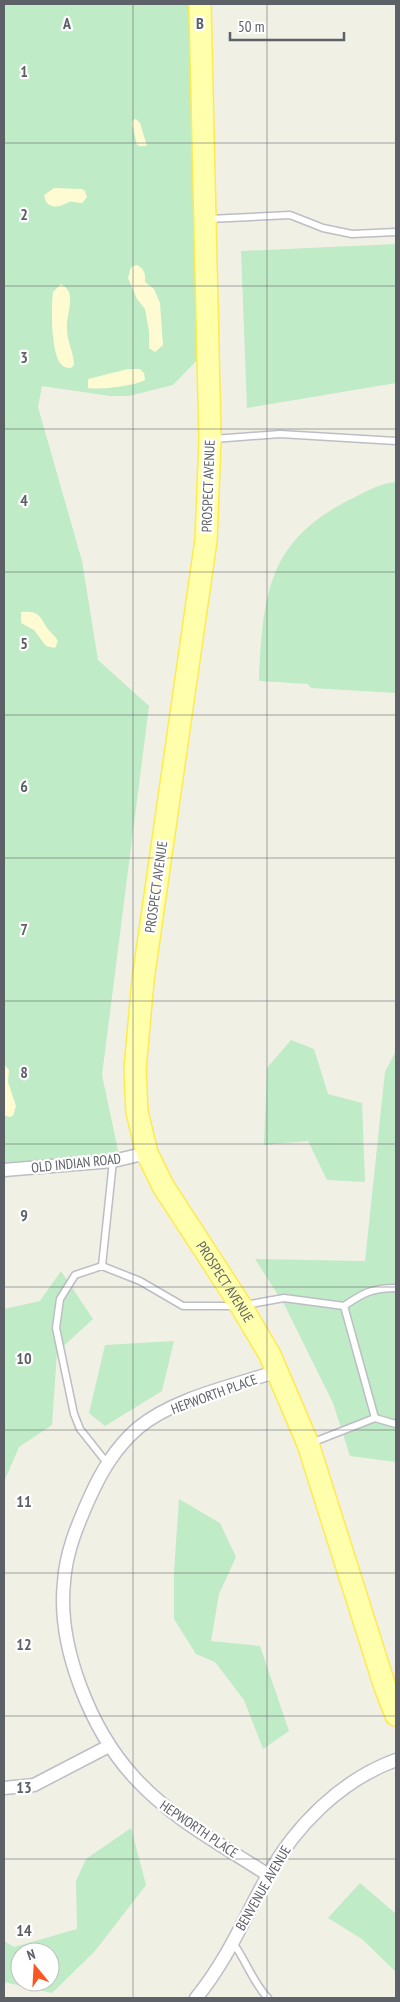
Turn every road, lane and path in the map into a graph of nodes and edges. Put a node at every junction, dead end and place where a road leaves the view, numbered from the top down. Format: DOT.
graph roads {
  1 [pos="200,4"];
  2 [pos="205,219"];
  3 [pos="396,232"];
  4 [pos="210,440"];
  5 [pos="396,441"];
  6 [pos="147,1153"];
  7 [pos="113,1161"];
  8 [pos="4,1170"];
  9 [pos="102,1266"];
  10 [pos="396,1288"];
  11 [pos="241,1306"];
  12 [pos="344,1306"];
  13 [pos="278,1371"];
  14 [pos="375,1418"];
  15 [pos="396,1424"];
  16 [pos="308,1444"];
  17 [pos="107,1463"];
  18 [pos="396,1715"];
  19 [pos="109,1746"];
  20 [pos="396,1760"];
  21 [pos="4,1788"];
  22 [pos="268,1875"];
  23 [pos="233,1943"];
  24 [pos="196,1998"];
  25 [pos="268,1998"];
  1 -- 2 [label="main road, PROSPECT AVENUE"];
  2 -- 3 [label="lane"];
  2 -- 4 [label="main road, PROSPECT AVENUE"];
  4 -- 5 [label="lane"];
  4 -- 6 [label="main road, PROSPECT AVENUE"];
  6 -- 7 [label="street, OLD INDIAN ROAD"];
  6 -- 11 [label="main road, PROSPECT AVENUE"];
  7 -- 8 [label="street, OLD INDIAN ROAD"];
  7 -- 9 [label="lane"];
  9 -- 11 [label="lane"];
  9 -- 17 [label="lane"];
  10 -- 12 [label="lane"];
  11 -- 12 [label="lane"];
  11 -- 13 [label="main road, PROSPECT AVENUE"];
  12 -- 14 [label="lane"];
  13 -- 16 [label="main road, PROSPECT AVENUE"];
  13 -- 17 [label="street, HEPWORTH PLACE"];
  14 -- 15 [label="lane"];
  14 -- 16 [label="lane"];
  16 -- 18 [label="main road, PROSPECT AVENUE"];
  17 -- 19 [label="street, HEPWORTH PLACE"];
  19 -- 21 [label="street"];
  19 -- 22 [label="street, HEPWORTH PLACE"];
  20 -- 22 [label="street, BENVENUE AVENUE"];
  22 -- 23 [label="street, BENVENUE AVENUE"];
  23 -- 24 [label="street, BENVENUE AVENUE"];
  23 -- 25 [label="lane"];
}
